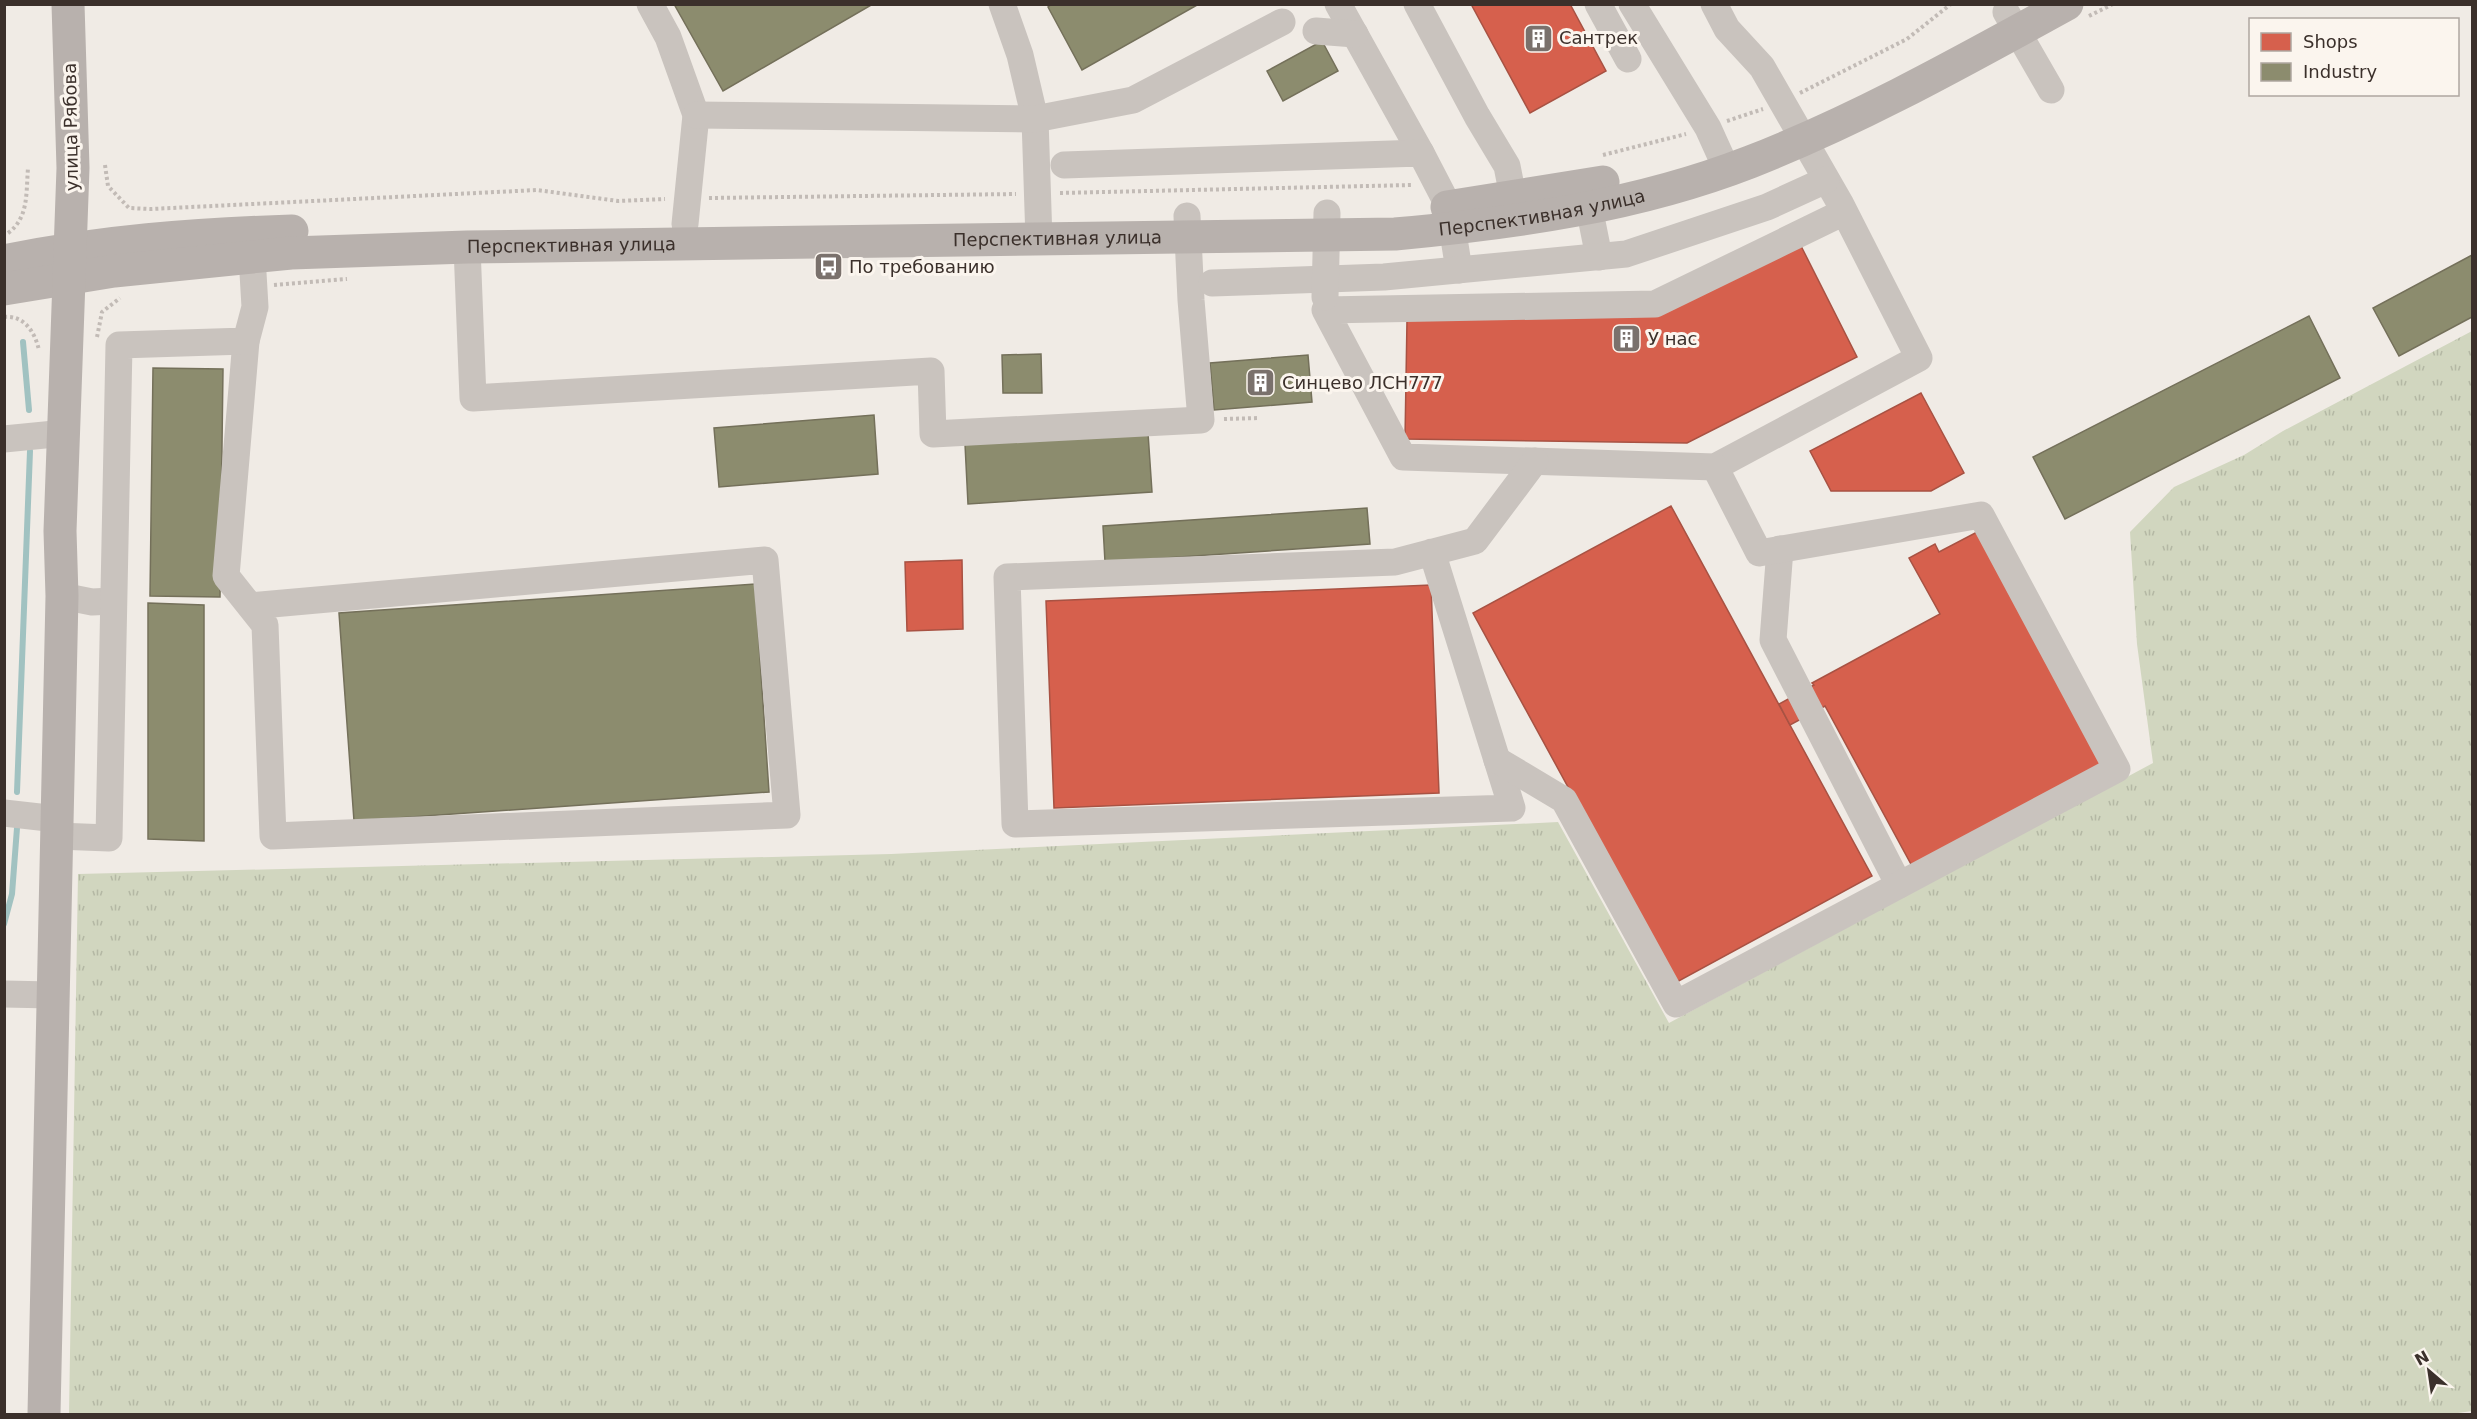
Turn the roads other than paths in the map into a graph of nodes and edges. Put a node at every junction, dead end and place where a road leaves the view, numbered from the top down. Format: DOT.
graph roads {
  1 [pos="68,4"];
  2 [pos="650,4"];
  3 [pos="1002,4"];
  4 [pos="1338,4"];
  5 [pos="1417,4"];
  6 [pos="1598,4"];
  7 [pos="1632,4"];
  8 [pos="1714,4"];
  9 [pos="2067,4"];
  10 [pos="2014,16"];
  11 [pos="1282,22"];
  12 [pos="1316,31"];
  13 [pos="1355,34"];
  14 [pos="1628,59"];
  15 [pos="2051,90"];
  16 [pos="696,115"];
  17 [pos="1035,119"];
  18 [pos="1798,130"];
  19 [pos="1421,153"];
  20 [pos="1723,160"];
  21 [pos="1064,165"];
  22 [pos="1826,180"];
  23 [pos="1589,207"];
  24 [pos="1515,209"];
  25 [pos="1844,212"];
  26 [pos="1451,218"];
  27 [pos="685,224"];
  28 [pos="1327,224"];
  29 [pos="1188,227"];
  30 [pos="1038,229"];
  31 [pos="467,248"];
  32 [pos="252,256"];
  33 [pos="1599,257"];
  34 [pos="4,261"];
  35 [pos="70,264"];
  36 [pos="1459,270"];
  37 [pos="1326,280"];
  38 [pos="1212,283"];
  39 [pos="4,290"];
  40 [pos="1325,310"];
  41 [pos="246,340"];
  42 [pos="64,433"];
  43 [pos="4,439"];
  44 [pos="1535,461"];
  45 [pos="1715,467"];
  46 [pos="1780,549"];
  47 [pos="1432,552"];
  48 [pos="62,596"];
  49 [pos="113,601"];
  50 [pos="250,606"];
  51 [pos="1497,760"];
  52 [pos="4,813"];
  53 [pos="57,827"];
  54 [pos="1899,885"];
  55 [pos="4,994"];
  56 [pos="52,995"];
  57 [pos="44,1414"];
  1 -- 35 [label="main road, улица Рябова"];
  2 -- 16 [label="lane"];
  3 -- 17 [label="lane"];
  4 -- 13 [label="lane"];
  5 -- 24 [label="lane"];
  6 -- 14 [label="lane"];
  7 -- 20 [label="lane"];
  8 -- 18 [label="lane"];
  9 -- 10 [label="main road, Перспективная улица"];
  10 -- 15 [label="lane"];
  10 -- 18 [label="main road, Перспективная улица"];
  11 -- 17 [label="lane"];
  12 -- 13 [label="lane"];
  13 -- 19 [label="lane"];
  16 -- 17 [label="lane"];
  16 -- 27 [label="lane"];
  17 -- 30 [label="lane"];
  18 -- 20 [label="main road, Перспективная улица"];
  18 -- 22 [label="lane"];
  19 -- 21 [label="lane"];
  19 -- 26 [label="lane"];
  20 -- 23 [label="main road, Перспективная улица"];
  20 -- 24 [label="main road, Перспективная улица"];
  22 -- 25 [label="lane"];
  22 -- 33 [label="lane"];
  23 -- 24 [label="main road, Перспективная улица"];
  23 -- 33 [label="lane"];
  24 -- 26 [label="main road, Перспективная улица"];
  25 -- 40 [label="lane"];
  25 -- 45 [label="lane"];
  26 -- 28 [label="main road, Перспективная улица"];
  26 -- 36 [label="lane"];
  27 -- 30 [label="main road, Перспективная улица"];
  27 -- 35 [label="main road, Перспективная улица"];
  28 -- 29 [label="main road, Перспективная улица"];
  28 -- 37 [label="lane"];
  29 -- 30 [label="main road, Перспективная улица"];
  29 -- 31 [label="lane"];
  30 -- 31 [label="main road, Перспективная улица"];
  31 -- 32 [label="main road, Перспективная улица"];
  32 -- 35 [label="main road, Перспективная улица"];
  32 -- 41 [label="lane"];
  33 -- 36 [label="lane"];
  34 -- 35 [label="main road, Перспективная улица"];
  35 -- 39 [label="main road, Перспективная улица"];
  35 -- 42 [label="main road, улица Рябова"];
  36 -- 37 [label="lane"];
  37 -- 38 [label="lane"];
  37 -- 40 [label="lane"];
  40 -- 44 [label="lane"];
  41 -- 49 [label="lane"];
  41 -- 50 [label="lane"];
  42 -- 43 [label="lane"];
  42 -- 48 [label="main road, улица Рябова"];
  44 -- 45 [label="lane"];
  44 -- 47 [label="lane"];
  45 -- 46 [label="lane"];
  46 -- 54 [label="lane"];
  46 -- 54 [label="lane"];
  47 -- 51 [label="lane"];
  47 -- 51 [label="lane"];
  48 -- 49 [label="lane"];
  48 -- 53 [label="main road, улица Рябова"];
  49 -- 53 [label="lane"];
  50 -- 50 [label="lane"];
  51 -- 54 [label="lane"];
  52 -- 53 [label="lane"];
  53 -- 56 [label="main road, улица Рябова"];
  55 -- 56 [label="lane"];
  56 -- 57 [label="main road, улица Рябова"];
}
